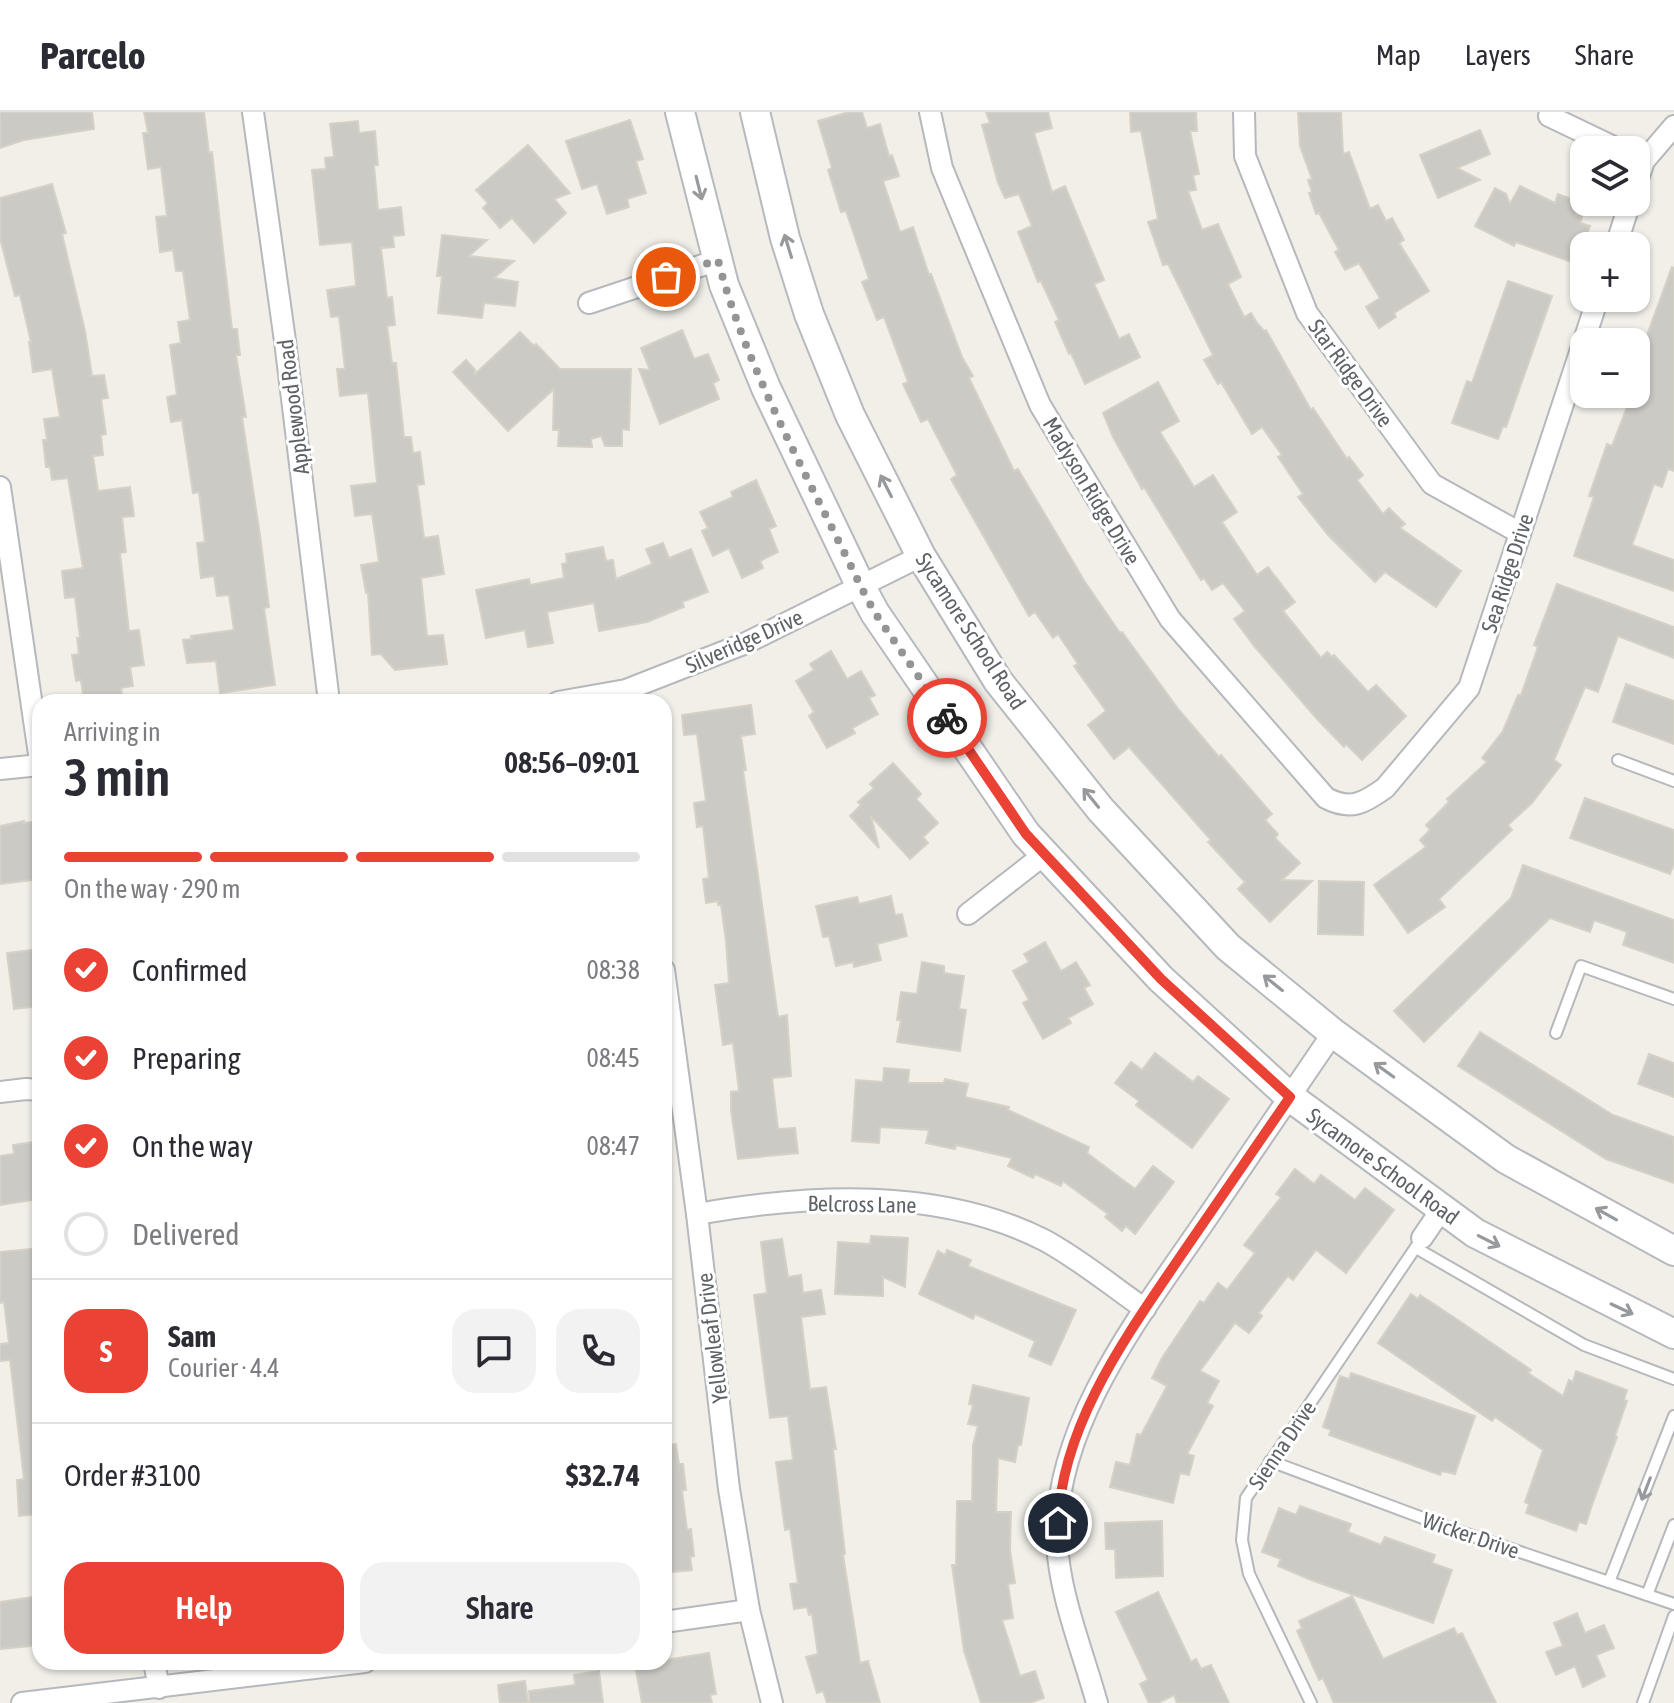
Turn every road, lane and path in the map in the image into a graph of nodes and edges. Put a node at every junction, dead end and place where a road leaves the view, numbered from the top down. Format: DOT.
graph roads {
  1 [pos="253,112"];
  2 [pos="680,112"];
  3 [pos="755,112"];
  4 [pos="930,112"];
  5 [pos="1244,112"];
  6 [pos="1549,116"];
  7 [pos="1674,126"];
  8 [pos="1591,136"];
  9 [pos="1650,149"];
  10 [pos="718,260"];
  11 [pos="589,303"];
  12 [pos="1593,312"];
  13 [pos="0,487"];
  14 [pos="1520,533"];
  15 [pos="921,556"];
  16 [pos="861,587"];
  17 [pos="328,694"];
  18 [pos="631,694"];
  19 [pos="32,708"];
  20 [pos="1618,760"];
  21 [pos="32,764"];
  22 [pos="0,769"];
  23 [pos="1674,781"];
  24 [pos="1352,805"];
  25 [pos="1046,853"];
  26 [pos="968,914"];
  27 [pos="1674,999"];
  28 [pos="672,1029"];
  29 [pos="1333,1033"];
  30 [pos="1556,1033"];
  31 [pos="32,1089"];
  32 [pos="0,1092"];
  33 [pos="1290,1097"];
  34 [pos="1441,1210"];
  35 [pos="697,1214"];
  36 [pos="1419,1243"];
  37 [pos="1674,1251"];
  38 [pos="1145,1309"];
  39 [pos="1674,1334"];
  40 [pos="1674,1379"];
  41 [pos="1674,1416"];
  42 [pos="1270,1461"];
  43 [pos="1674,1525"];
  44 [pos="1609,1582"];
  45 [pos="1647,1595"];
  46 [pos="1674,1604"];
  47 [pos="749,1610"];
  48 [pos="1674,1616"];
  49 [pos="672,1621"];
  50 [pos="156,1670"];
  51 [pos="302,1670"];
  52 [pos="159,1688"];
  53 [pos="22,1703"];
  54 [pos="772,1703"];
  55 [pos="1097,1703"];
  56 [pos="1311,1703"];
  57 [pos="1643,1703"];
  1 -- 17 [label="street, Applewood Road"];
  2 -- 10 [label="main road, Sycamore School Road, one-way"];
  15 -- 3 [label="main road, Sycamore School Road, one-way"];
  4 -- 24 [label="street, Madyson Ridge Drive"];
  5 -- 14 [label="street, Star Ridge Drive"];
  6 -- 8 [label="street"];
  7 -- 9 [label="street"];
  10 -- 11 [label="street"];
  10 -- 16 [label="main road, Sycamore School Road"];
  12 -- 14 [label="street, Sea Ridge Drive"];
  13 -- 19 [label="street"];
  14 -- 24 [label="street, Sea Ridge Drive"];
  15 -- 16 [label="street, Silveridge Drive"];
  29 -- 15 [label="main road, Sycamore School Road, one-way"];
  16 -- 18 [label="street, Silveridge Drive"];
  16 -- 25 [label="main road, Sycamore School Road"];
  20 -- 23 [label="lane"];
  21 -- 22 [label="street"];
  25 -- 26 [label="street"];
  25 -- 33 [label="main road, Sycamore School Road"];
  27 -- 30 [label="lane"];
  28 -- 35 [label="street, Yellowleaf Drive"];
  29 -- 33 [label="street"];
  37 -- 29 [label="main road, Sycamore School Road, one-way"];
  31 -- 32 [label="street"];
  33 -- 34 [label="main road, Sycamore School Road"];
  33 -- 38 [label="street"];
  34 -- 36 [label="street, Sienna Drive"];
  34 -- 39 [label="main road, Sycamore School Road, one-way"];
  35 -- 38 [label="street, Belcross Lane"];
  35 -- 47 [label="street, Yellowleaf Drive"];
  36 -- 40 [label="lane"];
  36 -- 42 [label="lane, Sienna Drive"];
  38 -- 55 [label="street"];
  41 -- 44 [label="lane, one-way"];
  42 -- 44 [label="lane, Wicker Drive"];
  42 -- 56 [label="lane, Sienna Drive"];
  43 -- 45 [label="lane"];
  44 -- 45 [label="lane, Wicker Drive"];
  45 -- 46 [label="lane, Wicker Drive"];
  47 -- 49 [label="street"];
  47 -- 54 [label="street, Yellowleaf Drive"];
  48 -- 57 [label="lane"];
  50 -- 52 [label="street"];
  51 -- 52 [label="street"];
  52 -- 53 [label="street"];
}
